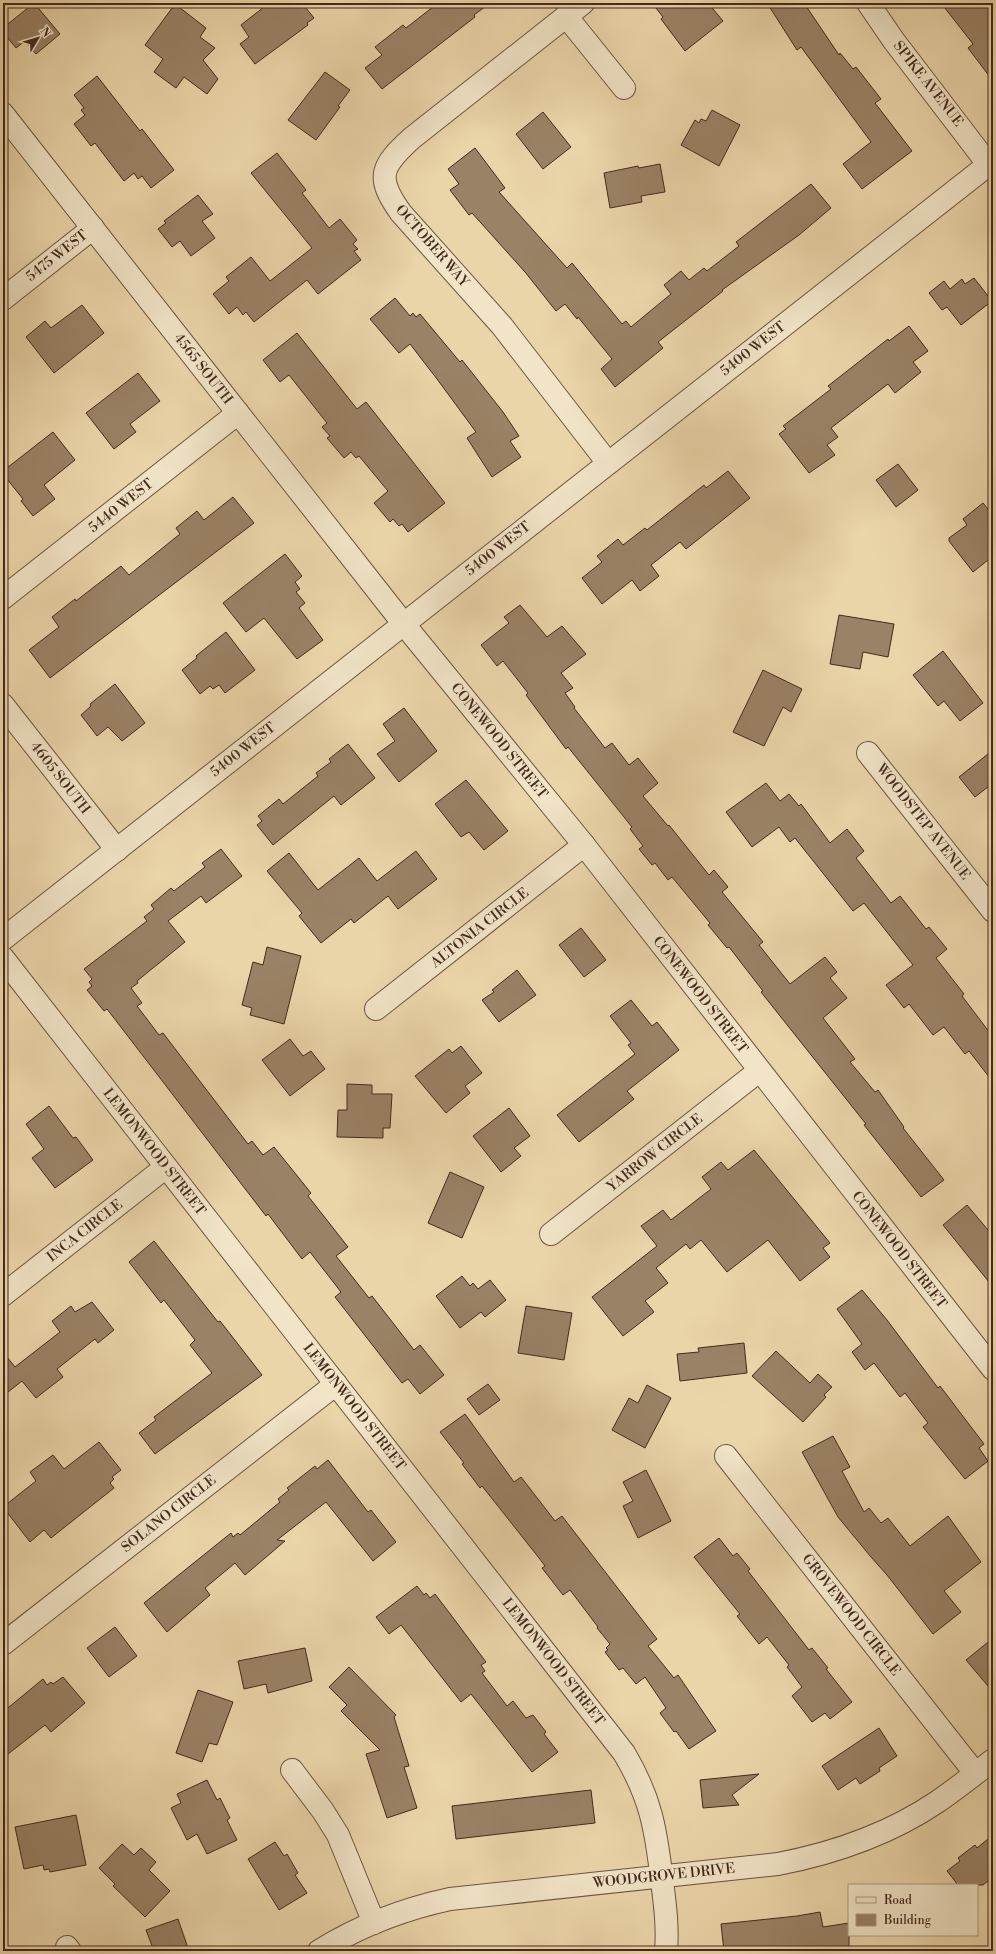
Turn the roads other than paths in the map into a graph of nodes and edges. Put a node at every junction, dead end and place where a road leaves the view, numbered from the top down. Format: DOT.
graph roads {
  1 [pos="868,3"];
  2 [pos="574,10"];
  3 [pos="624,88"];
  4 [pos="3,114"];
  5 [pos="991,162"];
  6 [pos="93,228"];
  7 [pos="3,299"];
  8 [pos="238,413"];
  9 [pos="608,462"];
  10 [pos="3,598"];
  11 [pos="403,623"];
  12 [pos="3,705"];
  13 [pos="868,752"];
  14 [pos="584,846"];
  15 [pos="117,850"];
  16 [pos="989,899"];
  17 [pos="3,939"];
  18 [pos="3,958"];
  19 [pos="376,1010"];
  20 [pos="759,1071"];
  21 [pos="166,1167"];
  22 [pos="551,1234"];
  23 [pos="3,1295"];
  24 [pos="993,1369"];
  25 [pos="336,1384"];
  26 [pos="726,1456"];
  27 [pos="3,1644"];
  28 [pos="993,1760"];
  29 [pos="292,1770"];
  30 [pos="975,1773"];
  31 [pos="662,1876"];
  32 [pos="374,1923"];
  33 [pos="319,1951"];
  34 [pos="666,1951"];
  1 -- 5 [label="street, SPIKE AVENUE"];
  2 -- 3 [label="street"];
  2 -- 9 [label="street, OCTOBER WAY"];
  4 -- 6 [label="street, 4565 SOUTH"];
  5 -- 9 [label="street, 5400 WEST"];
  6 -- 7 [label="street, 5475 WEST"];
  6 -- 8 [label="street, 4565 SOUTH"];
  8 -- 10 [label="street, 5440 WEST"];
  8 -- 11 [label="street, 4565 SOUTH"];
  9 -- 11 [label="street, 5400 WEST"];
  11 -- 14 [label="street, CONEWOOD STREET"];
  11 -- 15 [label="street, 5400 WEST"];
  12 -- 15 [label="street, 4605 SOUTH"];
  13 -- 16 [label="street, WOODSTEP AVENUE"];
  14 -- 19 [label="street, ALTONIA CIRCLE"];
  14 -- 20 [label="street, CONEWOOD STREET"];
  15 -- 17 [label="street, 5400 WEST"];
  18 -- 21 [label="street, LEMONWOOD STREET"];
  20 -- 22 [label="street, YARROW CIRCLE"];
  20 -- 24 [label="street, CONEWOOD STREET"];
  21 -- 23 [label="street, INCA CIRCLE"];
  21 -- 25 [label="street, LEMONWOOD STREET"];
  25 -- 27 [label="street, SOLANO CIRCLE"];
  25 -- 31 [label="street, LEMONWOOD STREET"];
  26 -- 30 [label="street, GROVEWOOD CIRCLE"];
  28 -- 30 [label="street, WOODGROVE DRIVE"];
  29 -- 32 [label="street"];
  30 -- 31 [label="street, WOODGROVE DRIVE"];
  31 -- 32 [label="street, WOODGROVE DRIVE"];
  31 -- 34 [label="street, LEMONWOOD STREET"];
  32 -- 33 [label="street, WOODGROVE DRIVE"];
}
